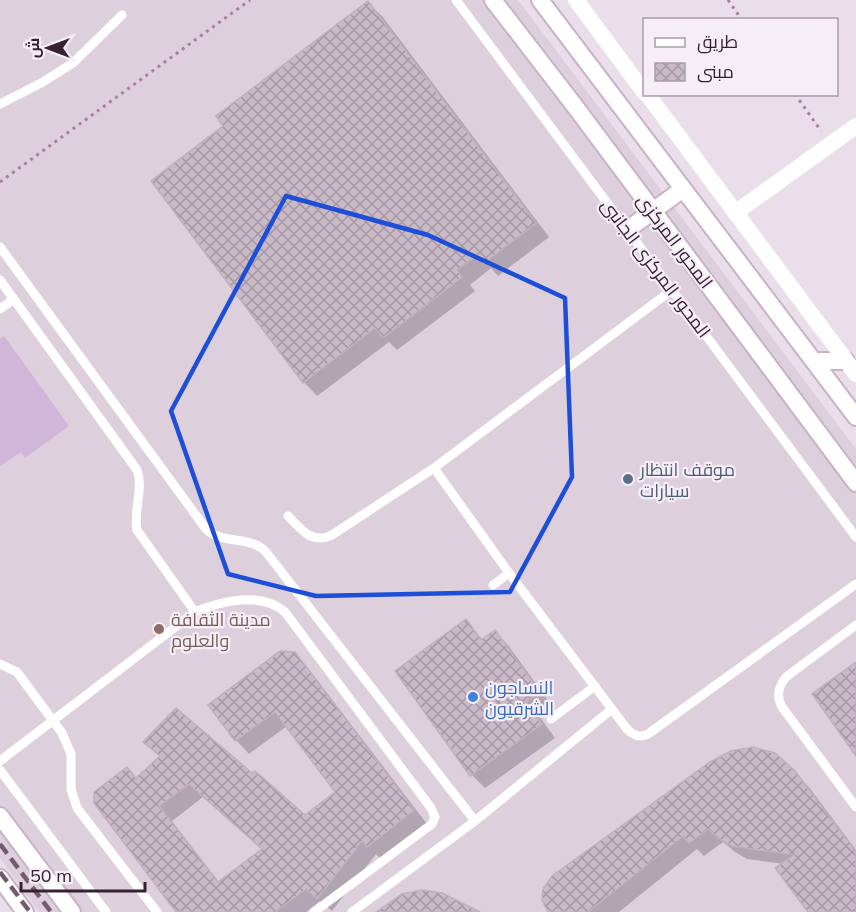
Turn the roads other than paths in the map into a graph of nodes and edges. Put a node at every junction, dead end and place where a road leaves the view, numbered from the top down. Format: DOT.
graph roads {
  1 [pos="456,0"];
  2 [pos="493,0"];
  3 [pos="540,0"];
  4 [pos="576,0"];
  5 [pos="123,15"];
  6 [pos="643,89"];
  7 [pos="648,96"];
  8 [pos="0,104"];
  9 [pos="856,126"];
  10 [pos="683,189"];
  11 [pos="654,212"];
  12 [pos="735,213"];
  13 [pos="627,230"];
  14 [pos="0,247"];
  15 [pos="0,279"];
  16 [pos="672,290"];
  17 [pos="14,299"];
  18 [pos="0,309"];
  19 [pos="814,361"];
  20 [pos="851,367"];
  21 [pos="856,417"];
  22 [pos="434,468"];
  23 [pos="856,483"];
  24 [pos="288,516"];
  25 [pos="856,537"];
  26 [pos="509,573"];
  27 [pos="856,584"];
  28 [pos="493,585"];
  29 [pos="195,612"];
  30 [pos="856,625"];
  31 [pos="0,664"];
  32 [pos="595,686"];
  33 [pos="612,709"];
  34 [pos="551,719"];
  35 [pos="53,720"];
  36 [pos="0,761"];
  37 [pos="0,770"];
  38 [pos="856,807"];
  39 [pos="0,816"];
  40 [pos="475,821"];
  41 [pos="0,878"];
  42 [pos="25,912"];
  43 [pos="72,912"];
  44 [pos="106,912"];
  45 [pos="157,912"];
  46 [pos="314,912"];
  47 [pos="352,912"];
  1 -- 13 [label="lane, المحور المركزى الجانبى"];
  2 -- 11 [label="main road, المحور المركزى"];
  3 -- 10 [label="main road, المحور المركزى"];
  4 -- 6 [label="main road"];
  5 -- 8 [label="lane"];
  7 -- 12 [label="main road"];
  9 -- 12 [label="main road"];
  10 -- 11 [label="main road"];
  10 -- 19 [label="main road, المحور المركزى"];
  11 -- 13 [label="main road"];
  11 -- 23 [label="main road, المحور المركزى"];
  12 -- 20 [label="main road"];
  13 -- 16 [label="lane, المحور المركزى الجانبى"];
  14 -- 40 [label="lane"];
  15 -- 17 [label="lane"];
  16 -- 22 [label="lane"];
  16 -- 25 [label="lane, المحور المركزى الجانبى"];
  17 -- 18 [label="lane"];
  17 -- 29 [label="lane"];
  19 -- 20 [label="main road"];
  19 -- 21 [label="main road, المحور المركزى"];
  22 -- 24 [label="lane"];
  22 -- 26 [label="lane"];
  26 -- 28 [label="lane"];
  26 -- 32 [label="lane"];
  27 -- 33 [label="lane"];
  29 -- 35 [label="lane"];
  29 -- 46 [label="lane"];
  30 -- 38 [label="lane"];
  31 -- 35 [label="lane"];
  32 -- 33 [label="lane"];
  32 -- 34 [label="lane"];
  33 -- 40 [label="lane"];
  35 -- 36 [label="lane"];
  35 -- 45 [label="lane"];
  37 -- 44 [label="lane"];
  39 -- 43 [label="main road"];
  40 -- 47 [label="lane"];
  41 -- 42 [label="main road"];
}
